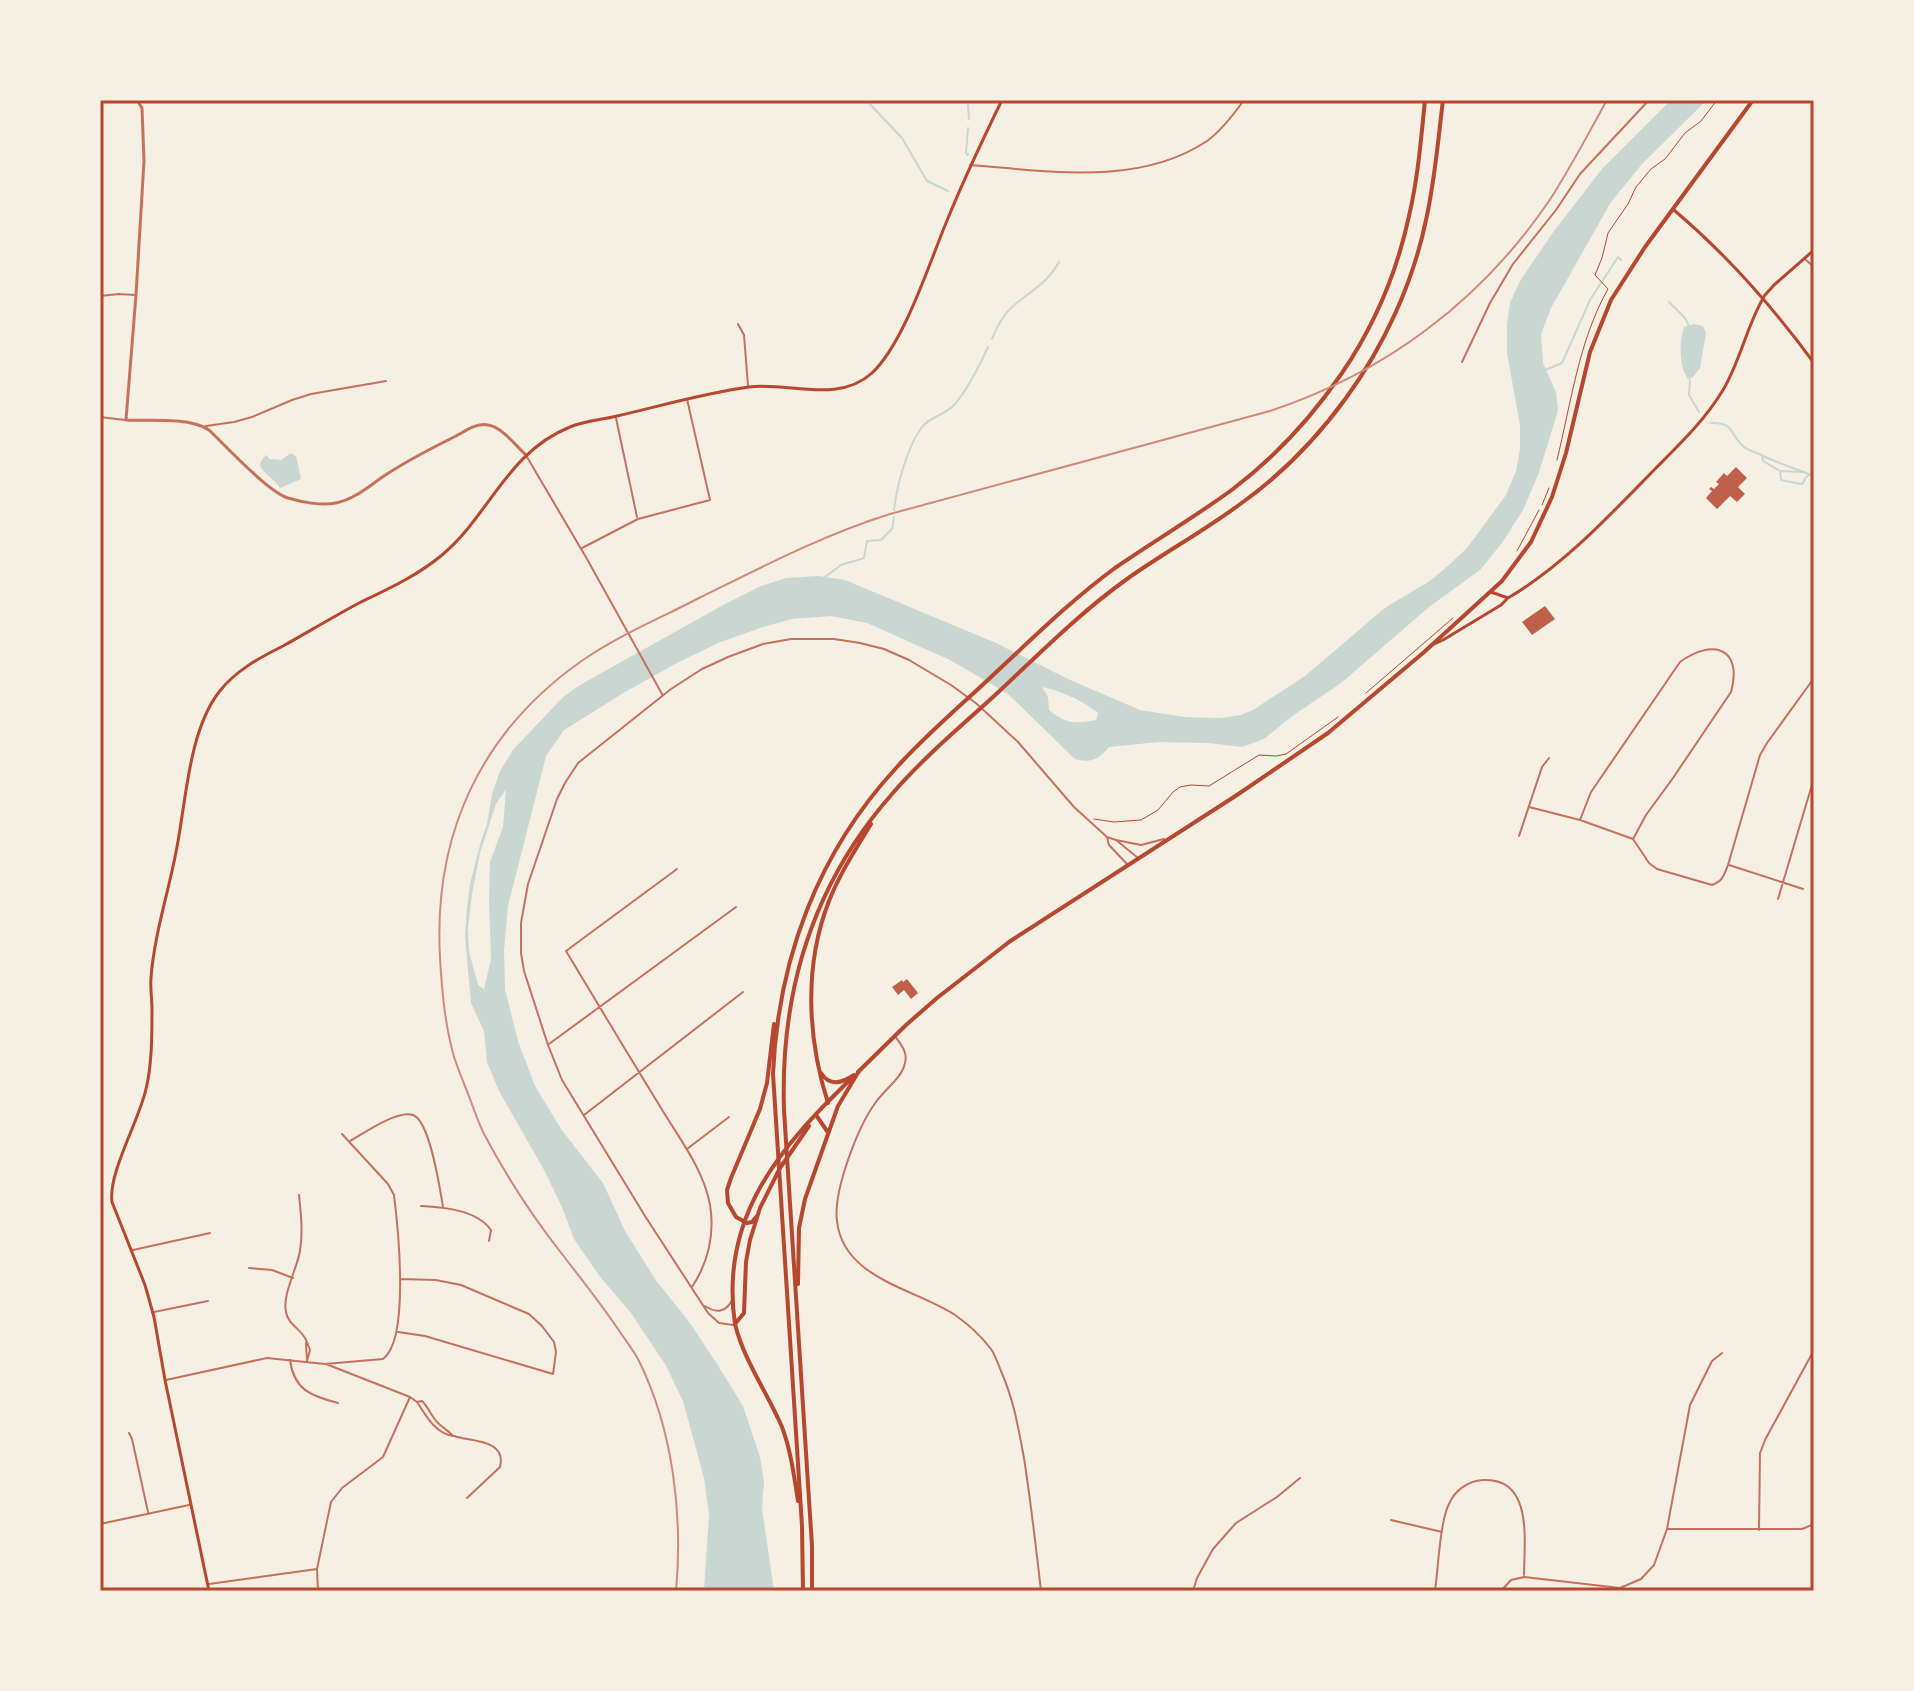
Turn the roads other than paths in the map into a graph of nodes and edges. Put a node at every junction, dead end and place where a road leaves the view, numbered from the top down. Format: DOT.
graph roads {
  1 [pos="137,100"];
  2 [pos="1002,100"];
  3 [pos="1244,100"];
  4 [pos="1425,100"];
  5 [pos="1443,100"];
  6 [pos="1649,100"];
  7 [pos="1753,100"];
  8 [pos="969,165"];
  9 [pos="1672,209"];
  10 [pos="1814,250"];
  11 [pos="1805,259"];
  12 [pos="1814,267"];
  13 [pos="136,295"];
  14 [pos="100,296"];
  15 [pos="1763,298"];
  16 [pos="738,324"];
  17 [pos="1462,362"];
  18 [pos="1814,363"];
  19 [pos="386,381"];
  20 [pos="748,387"];
  21 [pos="686,398"];
  22 [pos="100,417"];
  23 [pos="615,417"];
  24 [pos="126,420"];
  25 [pos="204,427"];
  26 [pos="526,455"];
  27 [pos="638,519"];
  28 [pos="580,548"];
  29 [pos="1491,592"];
  30 [pos="1508,598"];
  31 [pos="1434,644"];
  32 [pos="1814,678"];
  33 [pos="663,695"];
  34 [pos="1549,758"];
  35 [pos="1814,778"];
  36 [pos="882,805"];
  37 [pos="1529,807"];
  38 [pos="1580,820"];
  39 [pos="1519,836"];
  40 [pos="1107,837"];
  41 [pos="1169,839"];
  42 [pos="1633,839"];
  43 [pos="1116,840"];
  44 [pos="1139,858"];
  45 [pos="1128,865"];
  46 [pos="1728,865"];
  47 [pos="677,869"];
  48 [pos="1782,881"];
  49 [pos="1803,889"];
  50 [pos="1778,899"];
  51 [pos="736,907"];
  52 [pos="743,992"];
  53 [pos="780,1000"];
  54 [pos="599,1007"];
  55 [pos="895,1036"];
  56 [pos="548,1045"];
  57 [pos="817,1060"];
  58 [pos="859,1071"];
  59 [pos="640,1073"];
  60 [pos="828,1103"];
  61 [pos="583,1115"];
  62 [pos="816,1115"];
  63 [pos="729,1117"];
  64 [pos="342,1134"];
  65 [pos="826,1137"];
  66 [pos="349,1142"];
  67 [pos="686,1150"];
  68 [pos="299,1195"];
  69 [pos="421,1206"];
  70 [pos="443,1207"];
  71 [pos="757,1216"];
  72 [pos="743,1222"];
  73 [pos="210,1233"];
  74 [pos="489,1241"];
  75 [pos="131,1251"];
  76 [pos="249,1268"];
  77 [pos="293,1278"];
  78 [pos="401,1279"];
  79 [pos="691,1288"];
  80 [pos="732,1299"];
  81 [pos="208,1301"];
  82 [pos="701,1302"];
  83 [pos="153,1312"];
  84 [pos="797,1315"];
  85 [pos="735,1324"];
  86 [pos="397,1331"];
  87 [pos="1814,1350"];
  88 [pos="1722,1353"];
  89 [pos="290,1359"];
  90 [pos="307,1361"];
  91 [pos="325,1364"];
  92 [pos="165,1380"];
  93 [pos="410,1397"];
  94 [pos="338,1403"];
  95 [pos="129,1433"];
  96 [pos="1300,1478"];
  97 [pos="467,1498"];
  98 [pos="190,1504"];
  99 [pos="148,1514"];
  100 [pos="1391,1520"];
  101 [pos="100,1524"];
  102 [pos="1814,1524"];
  103 [pos="802,1526"];
  104 [pos="1667,1529"];
  105 [pos="1759,1530"];
  106 [pos="1443,1532"];
  107 [pos="317,1569"];
  108 [pos="1524,1577"];
  109 [pos="208,1584"];
  110 [pos="1589,1585"];
  111 [pos="803,1590"];
  112 [pos="209,1591"];
  113 [pos="318,1591"];
  114 [pos="812,1591"];
  115 [pos="1041,1591"];
  116 [pos="1193,1591"];
  117 [pos="1435,1591"];
  118 [pos="1501,1591"];
  119 [pos="1588,1591"];
  1 -- 13 [label="street"];
  2 -- 8 [label="main road"];
  3 -- 8 [label="street"];
  4 -- 53 [label="main road"];
  5 -- 36 [label="main road"];
  6 -- 17 [label="street"];
  7 -- 9 [label="main road"];
  8 -- 20 [label="main road"];
  9 -- 15 [label="main road"];
  9 -- 29 [label="main road"];
  10 -- 11 [label="main road"];
  11 -- 12 [label="street"];
  11 -- 15 [label="main road"];
  13 -- 14 [label="street"];
  13 -- 24 [label="street"];
  15 -- 18 [label="main road"];
  15 -- 30 [label="main road"];
  16 -- 20 [label="street"];
  19 -- 25 [label="street"];
  20 -- 21 [label="main road"];
  21 -- 23 [label="main road"];
  21 -- 27 [label="street"];
  22 -- 24 [label="street"];
  23 -- 26 [label="main road"];
  23 -- 27 [label="street"];
  24 -- 25 [label="street"];
  25 -- 26 [label="street"];
  26 -- 28 [label="street"];
  26 -- 75 [label="main road"];
  27 -- 28 [label="street"];
  28 -- 33 [label="street"];
  29 -- 30 [label="main road"];
  29 -- 31 [label="main road"];
  30 -- 31 [label="main road"];
  31 -- 41 [label="main road"];
  32 -- 46 [label="street"];
  33 -- 40 [label="street"];
  33 -- 56 [label="street"];
  34 -- 37 [label="street"];
  35 -- 48 [label="street"];
  36 -- 57 [label="main road"];
  36 -- 84 [label="main road"];
  37 -- 38 [label="street"];
  37 -- 39 [label="street"];
  38 -- 42 [label="street"];
  38 -- 42 [label="street"];
  40 -- 43 [label="street"];
  40 -- 45 [label="street"];
  41 -- 43 [label="street"];
  41 -- 44 [label="main road"];
  42 -- 46 [label="street"];
  43 -- 44 [label="street"];
  44 -- 45 [label="main road"];
  45 -- 55 [label="main road"];
  46 -- 48 [label="street"];
  47 -- 54 [label="street"];
  48 -- 49 [label="street"];
  48 -- 50 [label="street"];
  51 -- 54 [label="street"];
  52 -- 59 [label="street"];
  53 -- 72 [label="main road"];
  53 -- 103 [label="main road"];
  54 -- 56 [label="street"];
  54 -- 59 [label="street"];
  55 -- 58 [label="main road"];
  55 -- 115 [label="street"];
  56 -- 61 [label="street"];
  57 -- 58 [label="main road"];
  57 -- 60 [label="main road"];
  58 -- 60 [label="main road"];
  58 -- 65 [label="main road"];
  59 -- 61 [label="street"];
  59 -- 67 [label="street"];
  60 -- 62 [label="main road"];
  61 -- 79 [label="street"];
  62 -- 65 [label="main road"];
  62 -- 71 [label="main road"];
  62 -- 72 [label="main road"];
  63 -- 67 [label="street"];
  64 -- 66 [label="street"];
  65 -- 84 [label="main road"];
  66 -- 70 [label="street"];
  66 -- 78 [label="street"];
  67 -- 79 [label="street"];
  68 -- 77 [label="street"];
  69 -- 70 [label="street"];
  70 -- 74 [label="street"];
  71 -- 72 [label="main road"];
  71 -- 85 [label="main road"];
  72 -- 80 [label="main road"];
  73 -- 75 [label="street"];
  75 -- 83 [label="main road"];
  76 -- 77 [label="street"];
  77 -- 90 [label="street"];
  78 -- 86 [label="street"];
  78 -- 86 [label="street"];
  79 -- 82 [label="street"];
  80 -- 82 [label="street"];
  80 -- 85 [label="main road"];
  81 -- 83 [label="street"];
  82 -- 85 [label="street"];
  83 -- 92 [label="main road"];
  84 -- 114 [label="main road"];
  85 -- 103 [label="main road"];
  86 -- 91 [label="street"];
  87 -- 105 [label="street"];
  88 -- 104 [label="street"];
  89 -- 90 [label="street"];
  89 -- 92 [label="street"];
  89 -- 94 [label="street"];
  90 -- 91 [label="street"];
  91 -- 93 [label="street"];
  92 -- 98 [label="main road"];
  93 -- 97 [label="street"];
  93 -- 107 [label="street"];
  95 -- 99 [label="street"];
  96 -- 116 [label="street"];
  98 -- 99 [label="street"];
  98 -- 109 [label="main road"];
  99 -- 101 [label="street"];
  100 -- 106 [label="street"];
  102 -- 105 [label="street"];
  103 -- 111 [label="main road"];
  104 -- 105 [label="street"];
  104 -- 110 [label="street"];
  106 -- 108 [label="street"];
  106 -- 117 [label="street"];
  107 -- 109 [label="street"];
  107 -- 113 [label="street"];
  108 -- 110 [label="street"];
  108 -- 118 [label="street"];
  109 -- 112 [label="main road"];
  110 -- 119 [label="street"];
}
